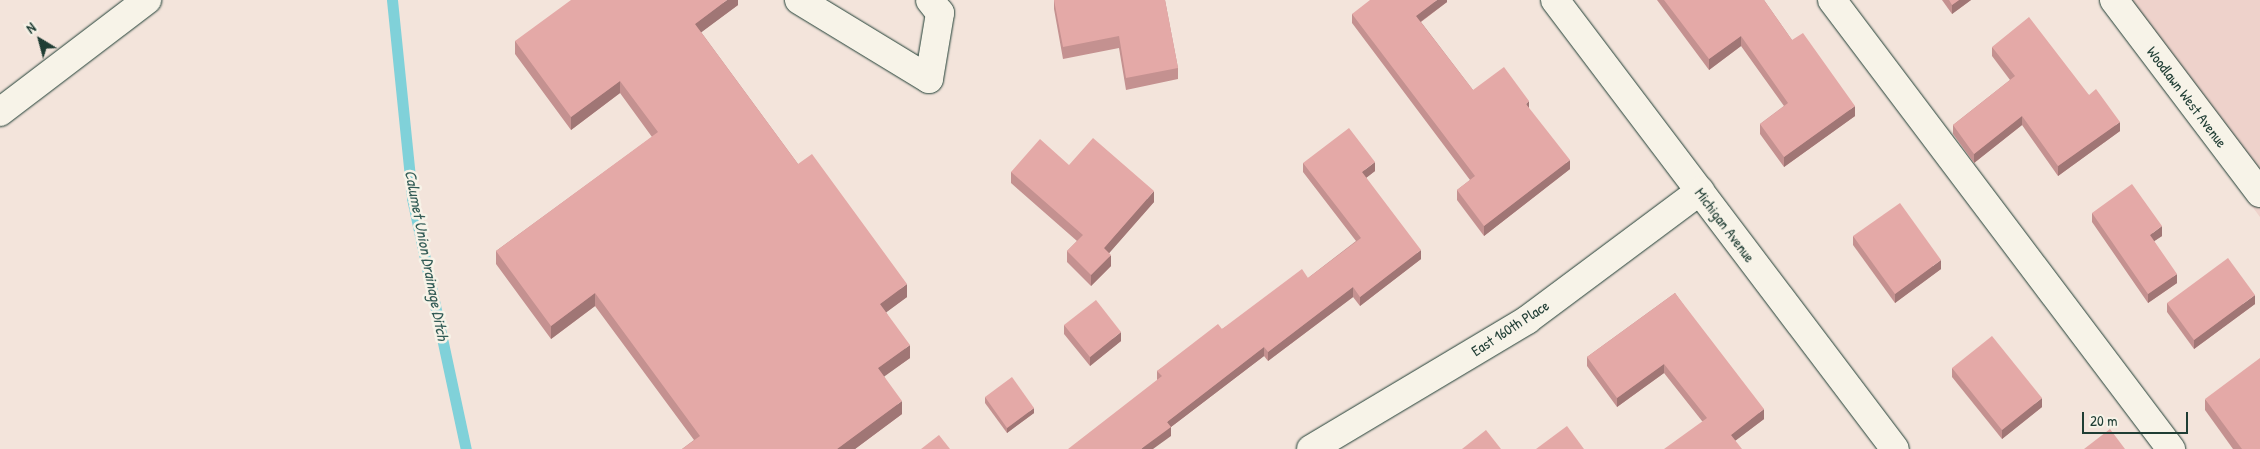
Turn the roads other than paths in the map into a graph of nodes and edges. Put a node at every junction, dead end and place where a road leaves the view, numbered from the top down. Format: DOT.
graph roads {
  1 [pos="147,0"];
  2 [pos="799,0"];
  3 [pos="930,0"];
  4 [pos="1555,0"];
  5 [pos="1832,0"];
  6 [pos="2114,0"];
  7 [pos="0,112"];
  8 [pos="1700,192"];
  9 [pos="2260,193"];
  10 [pos="1315,448"];
  11 [pos="1895,449"];
  12 [pos="2171,449"];
  1 -- 7 [label="street"];
  2 -- 3 [label="street"];
  4 -- 8 [label="street, Michigan Avenue"];
  5 -- 12 [label="street"];
  6 -- 9 [label="street, Woodlawn West Avenue"];
  8 -- 10 [label="street, East 160th Place"];
  8 -- 11 [label="street, Michigan Avenue"];
}
